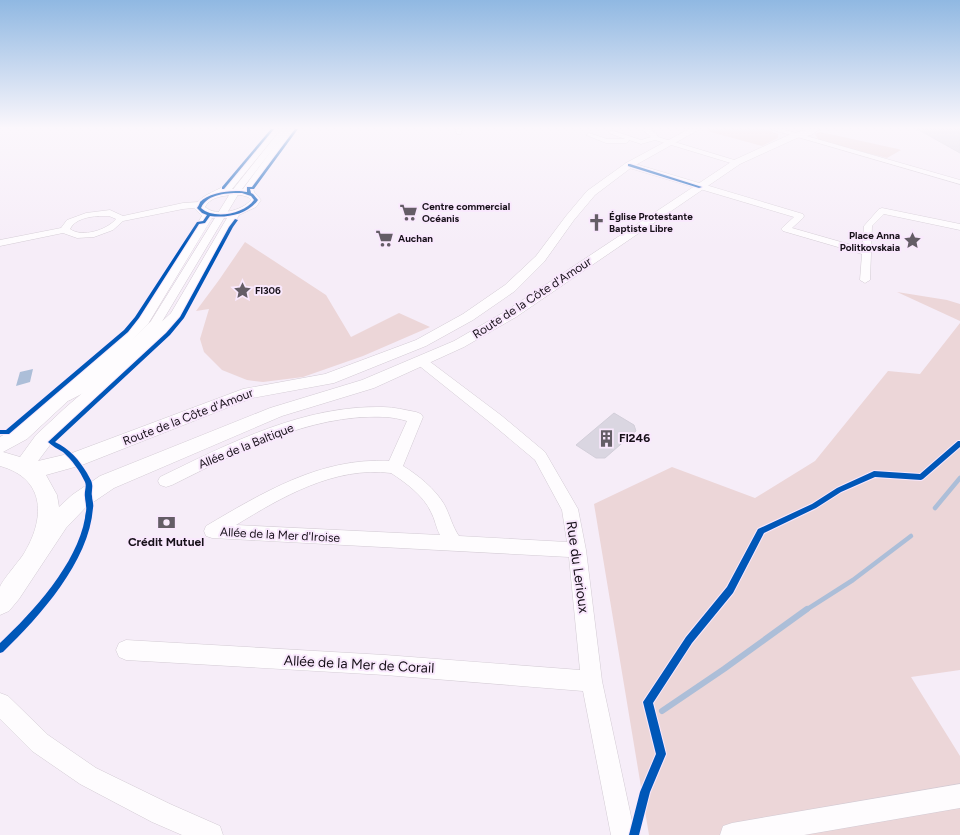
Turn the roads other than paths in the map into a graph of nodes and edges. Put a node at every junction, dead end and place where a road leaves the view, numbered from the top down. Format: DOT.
graph roads {
  1 [pos="245,168"];
  2 [pos="254,168"];
  3 [pos="263,168"];
  4 [pos="624,168"];
  5 [pos="641,168"];
  6 [pos="728,168"];
  7 [pos="909,168"];
  8 [pos="960,182"];
  9 [pos="700,187"];
  10 [pos="235,192"];
  11 [pos="219,194"];
  12 [pos="249,194"];
  13 [pos="200,205"];
  14 [pos="220,217"];
  15 [pos="120,219"];
  16 [pos="960,227"];
  17 [pos="65,230"];
  18 [pos="0,243"];
  19 [pos="867,253"];
  20 [pos="865,280"];
  21 [pos="421,361"];
  22 [pos="63,407"];
  23 [pos="0,446"];
  24 [pos="0,459"];
  25 [pos="394,468"];
  26 [pos="30,471"];
  27 [pos="166,481"];
  28 [pos="454,544"];
  29 [pos="38,550"];
  30 [pos="577,550"];
  31 [pos="0,603"];
  32 [pos="126,650"];
  33 [pos="592,680"];
  34 [pos="0,704"];
  35 [pos="960,796"];
  36 [pos="211,835"];
  37 [pos="623,835"];
  38 [pos="732,835"];
  1 -- 11 [label="main road"];
  2 -- 10 [label="street"];
  3 -- 12 [label="main road"];
  4 -- 26 [label="main road, Route de la Côte d'Amour"];
  5 -- 9 [label="street"];
  6 -- 9 [label="main road, Route de la Côte d'Amour"];
  7 -- 8 [label="street"];
  9 -- 19 [label="street"];
  9 -- 21 [label="main road, Route de la Côte d'Amour"];
  10 -- 11 [label="main road"];
  10 -- 12 [label="main road"];
  10 -- 14 [label="street"];
  11 -- 13 [label="main road"];
  12 -- 14 [label="main road"];
  13 -- 14 [label="main road"];
  13 -- 15 [label="street"];
  14 -- 22 [label="main road"];
  14 -- 22 [label="street"];
  14 -- 22 [label="main road"];
  15 -- 17 [label="street"];
  15 -- 17 [label="street"];
  16 -- 19 [label="street"];
  17 -- 18 [label="street"];
  19 -- 20 [label="street"];
  21 -- 29 [label="main road, Route de la Côte d'Amour"];
  21 -- 30 [label="street, Rue du Lerioux"];
  22 -- 23 [label="main road"];
  22 -- 26 [label="main road"];
  24 -- 26 [label="main road"];
  25 -- 27 [label="street, Allée de la Baltique"];
  25 -- 28 [label="street"];
  25 -- 28 [label="street, Allée de la Mer d'Iroise"];
  26 -- 29 [label="main road"];
  28 -- 30 [label="street, Allée de la Mer d'Iroise"];
  29 -- 31 [label="main road"];
  30 -- 33 [label="street, Rue du Lerioux"];
  32 -- 33 [label="street, Allée de la Mer de Corail"];
  33 -- 37 [label="street, Rue du Lerioux"];
  34 -- 36 [label="street"];
  35 -- 38 [label="street"];
}
